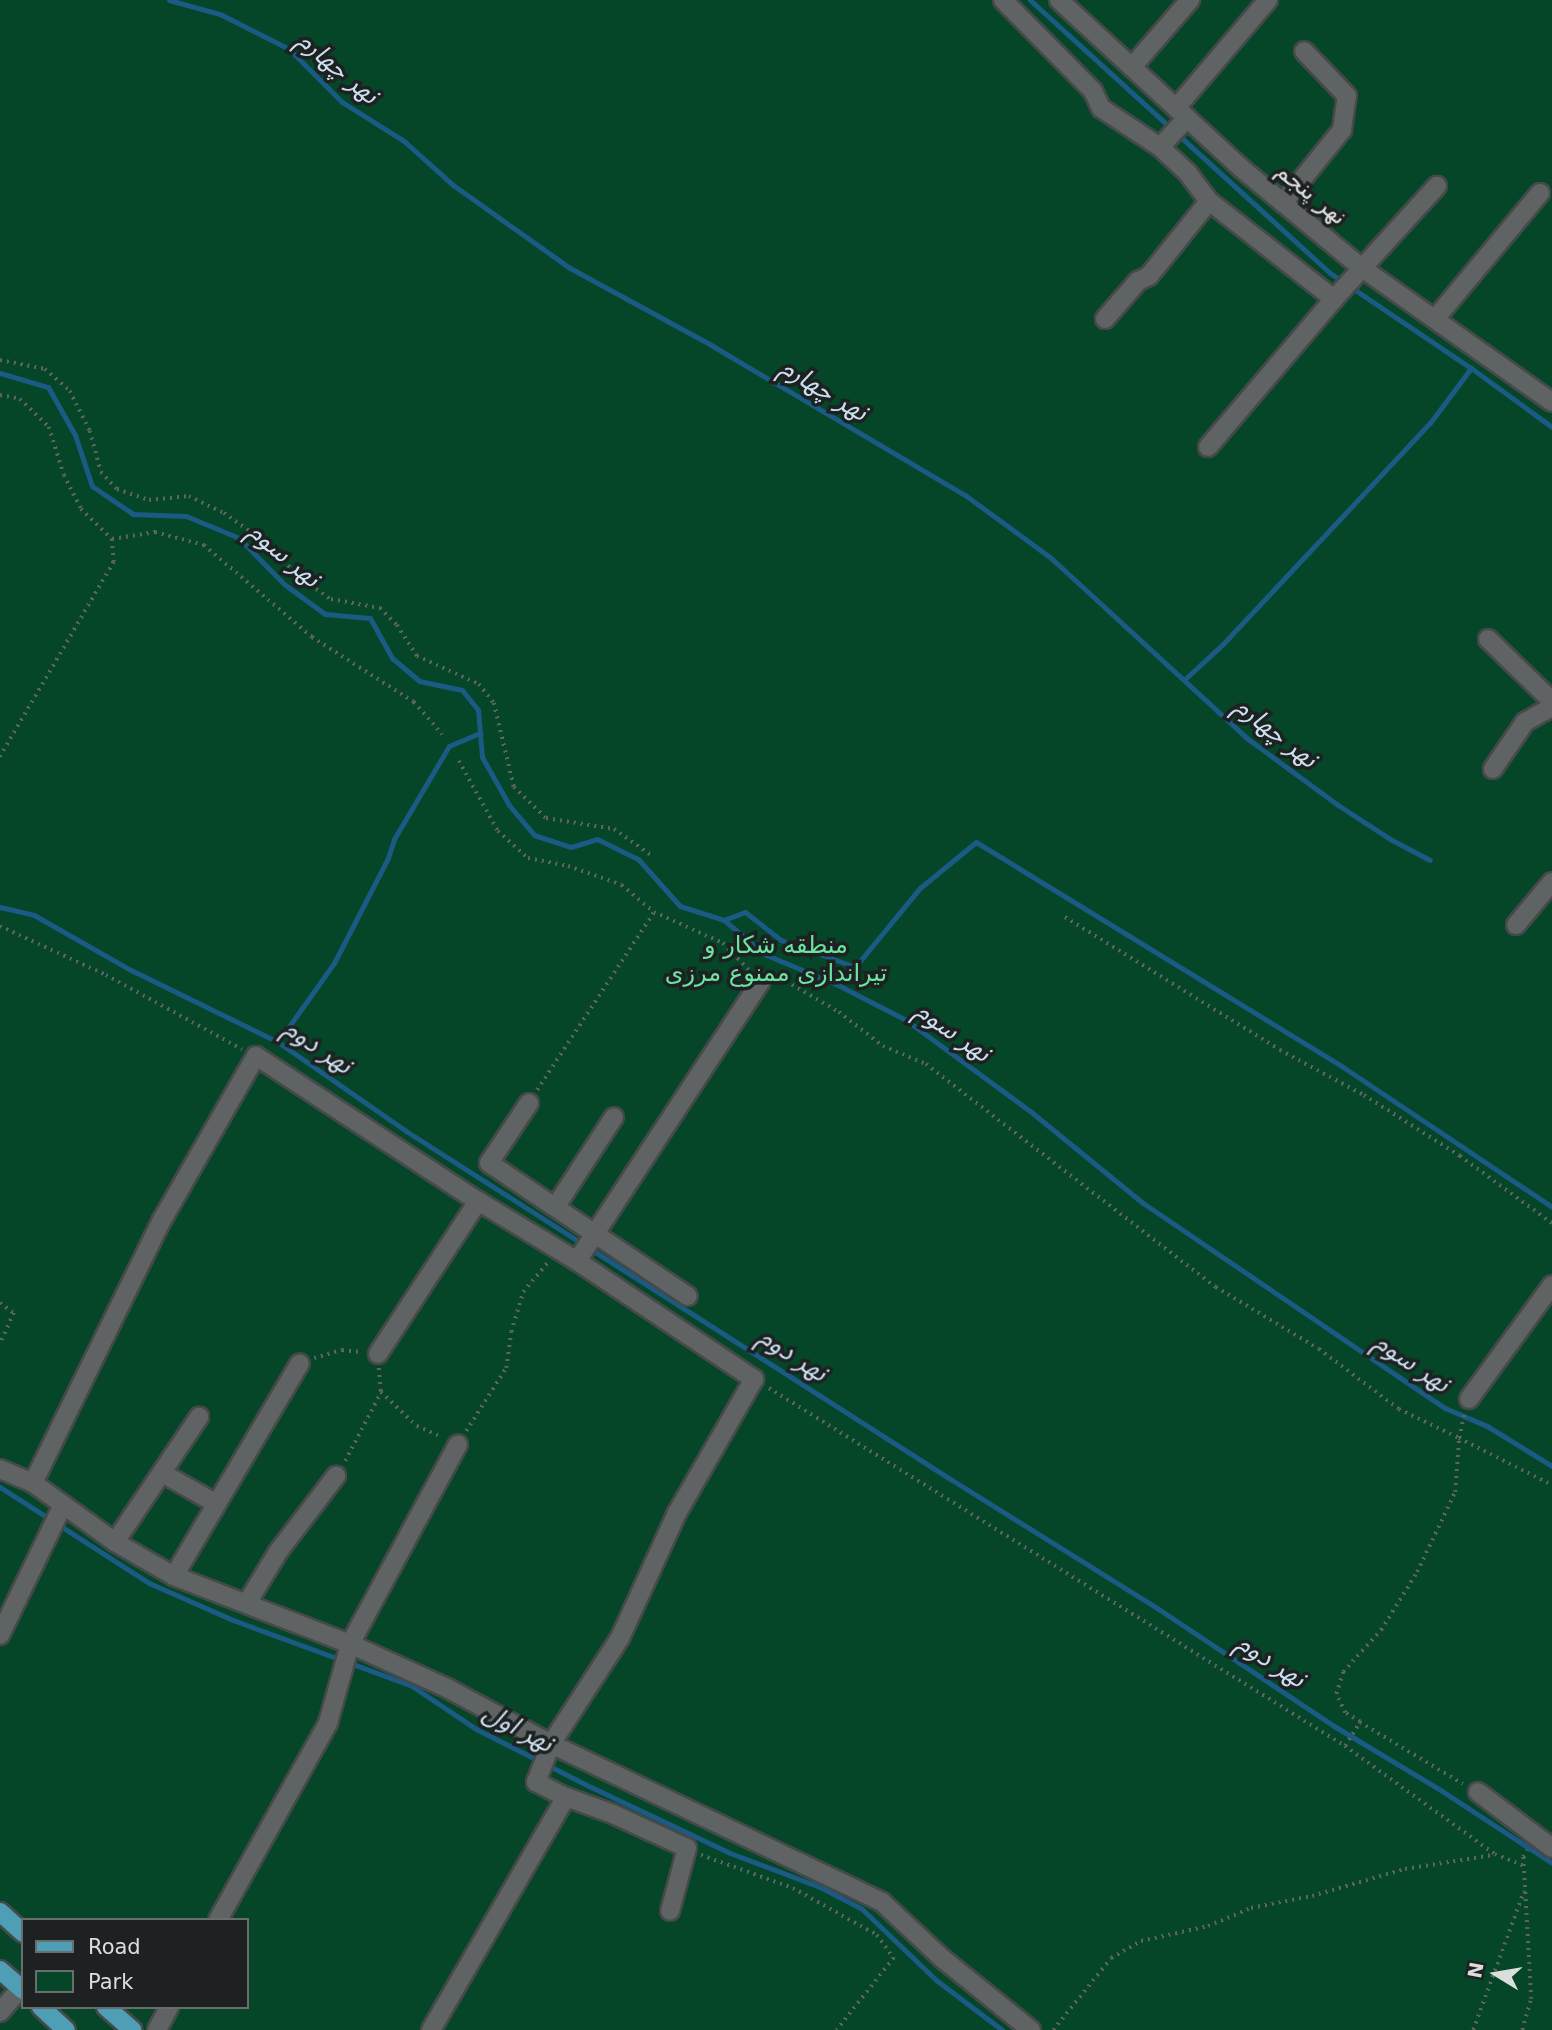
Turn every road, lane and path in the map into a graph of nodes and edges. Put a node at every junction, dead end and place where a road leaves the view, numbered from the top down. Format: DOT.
graph roads {
  1 [pos="1003,0"];
  2 [pos="1059,0"];
  3 [pos="1190,0"];
  4 [pos="1268,0"];
  5 [pos="1304,51"];
  6 [pos="1132,67"];
  7 [pos="1181,117"];
  8 [pos="1163,144"];
  9 [pos="1437,186"];
  10 [pos="1540,193"];
  11 [pos="1209,201"];
  12 [pos="1283,203"];
  13 [pos="1358,272"];
  14 [pos="1337,296"];
  15 [pos="1105,319"];
  16 [pos="1435,319"];
  17 [pos="0,360"];
  18 [pos="0,395"];
  19 [pos="1552,402"];
  20 [pos="1209,447"];
  21 [pos="112,539"];
  22 [pos="1488,639"];
  23 [pos="1552,701"];
  24 [pos="1552,707"];
  25 [pos="442,734"];
  26 [pos="0,757"];
  27 [pos="459,761"];
  28 [pos="1493,769"];
  29 [pos="651,855"];
  30 [pos="1552,882"];
  31 [pos="654,912"];
  32 [pos="1065,917"];
  33 [pos="1516,925"];
  34 [pos="0,926"];
  35 [pos="760,982"];
  36 [pos="256,1056"];
  37 [pos="529,1103"];
  38 [pos="614,1117"];
  39 [pos="478,1201"];
  40 [pos="556,1206"];
  41 [pos="1552,1223"];
  42 [pos="587,1246"];
  43 [pos="558,1250"];
  44 [pos="1552,1285"];
  45 [pos="688,1296"];
  46 [pos="0,1303"];
  47 [pos="0,1344"];
  48 [pos="378,1354"];
  49 [pos="300,1363"];
  50 [pos="754,1379"];
  51 [pos="381,1392"];
  52 [pos="1469,1399"];
  53 [pos="199,1418"];
  54 [pos="1460,1426"];
  55 [pos="1458,1438"];
  56 [pos="458,1444"];
  57 [pos="0,1469"];
  58 [pos="162,1473"];
  59 [pos="336,1476"];
  60 [pos="33,1483"];
  61 [pos="1552,1485"];
  62 [pos="217,1504"];
  63 [pos="60,1510"];
  64 [pos="115,1542"];
  65 [pos="174,1576"];
  66 [pos="247,1603"];
  67 [pos="0,1636"];
  68 [pos="349,1649"];
  69 [pos="1360,1722"];
  70 [pos="1345,1746"];
  71 [pos="550,1748"];
  72 [pos="1478,1793"];
  73 [pos="566,1797"];
  74 [pos="687,1848"];
  75 [pos="1552,1848"];
  76 [pos="1495,1854"];
  77 [pos="1523,1857"];
  78 [pos="1524,1866"];
  79 [pos="1525,1888"];
  80 [pos="670,1911"];
  81 [pos="0,1912"];
  82 [pos="219,1918"];
  83 [pos="21,1931"];
  84 [pos="0,1970"];
  85 [pos="21,1987"];
  86 [pos="21,1989"];
  87 [pos="43,2009"];
  88 [pos="108,2009"];
  89 [pos="168,2009"];
  90 [pos="0,2012"];
  91 [pos="66,2030"];
  92 [pos="132,2030"];
  93 [pos="157,2030"];
  94 [pos="431,2030"];
  95 [pos="837,2030"];
  96 [pos="1031,2030"];
  97 [pos="1053,2030"];
  98 [pos="1473,2030"];
  99 [pos="1522,2030"];
  1 -- 8 [label="street"];
  2 -- 6 [label="street, نهر پنجم"];
  3 -- 6 [label="street"];
  4 -- 7 [label="street"];
  5 -- 12 [label="street"];
  6 -- 7 [label="street, نهر پنجم"];
  7 -- 8 [label="street"];
  7 -- 12 [label="street, نهر پنجم"];
  8 -- 11 [label="street"];
  9 -- 13 [label="street"];
  10 -- 16 [label="street"];
  11 -- 14 [label="street"];
  11 -- 15 [label="street"];
  12 -- 13 [label="street, نهر پنجم"];
  13 -- 14 [label="street"];
  13 -- 16 [label="street, نهر پنجم"];
  14 -- 20 [label="street"];
  16 -- 19 [label="street, نهر پنجم"];
  17 -- 29 [label="path"];
  18 -- 21 [label="path"];
  21 -- 25 [label="path"];
  21 -- 26 [label="path"];
  22 -- 23 [label="street"];
  24 -- 28 [label="street"];
  27 -- 31 [label="path"];
  30 -- 33 [label="street"];
  31 -- 35 [label="path"];
  31 -- 37 [label="path"];
  32 -- 41 [label="path"];
  34 -- 36 [label="path"];
  35 -- 42 [label="street"];
  35 -- 55 [label="path"];
  36 -- 39 [label="street"];
  36 -- 60 [label="street"];
  37 -- 40 [label="street"];
  38 -- 40 [label="street"];
  39 -- 43 [label="street"];
  39 -- 48 [label="street"];
  40 -- 42 [label="street"];
  42 -- 43 [label="street"];
  42 -- 45 [label="street"];
  42 -- 50 [label="street"];
  43 -- 56 [label="path"];
  44 -- 52 [label="street"];
  46 -- 47 [label="path"];
  48 -- 49 [label="path"];
  48 -- 51 [label="path"];
  49 -- 62 [label="street"];
  50 -- 70 [label="path"];
  50 -- 71 [label="street"];
  51 -- 56 [label="path"];
  51 -- 59 [label="path"];
  53 -- 58 [label="street"];
  54 -- 55 [label="path"];
  55 -- 61 [label="path"];
  55 -- 69 [label="path"];
  56 -- 68 [label="street"];
  57 -- 60 [label="street"];
  58 -- 62 [label="street"];
  58 -- 64 [label="street"];
  59 -- 66 [label="street"];
  60 -- 63 [label="street"];
  62 -- 65 [label="street"];
  63 -- 64 [label="street"];
  63 -- 67 [label="street"];
  64 -- 65 [label="street"];
  65 -- 66 [label="street"];
  66 -- 68 [label="street"];
  68 -- 71 [label="street"];
  68 -- 82 [label="street"];
  69 -- 70 [label="path"];
  69 -- 72 [label="path"];
  70 -- 76 [label="path"];
  71 -- 73 [label="street"];
  71 -- 96 [label="street"];
  72 -- 75 [label="street"];
  73 -- 74 [label="street"];
  73 -- 94 [label="street"];
  74 -- 80 [label="street"];
  74 -- 95 [label="path"];
  76 -- 78 [label="path"];
  76 -- 97 [label="path"];
  77 -- 78 [label="path"];
  78 -- 79 [label="path"];
  79 -- 98 [label="path"];
  79 -- 99 [label="path"];
  81 -- 83 [label="main road"];
  84 -- 85 [label="main road"];
  86 -- 90 [label="street"];
  87 -- 91 [label="main road"];
  88 -- 92 [label="main road"];
  89 -- 93 [label="street"];
}
